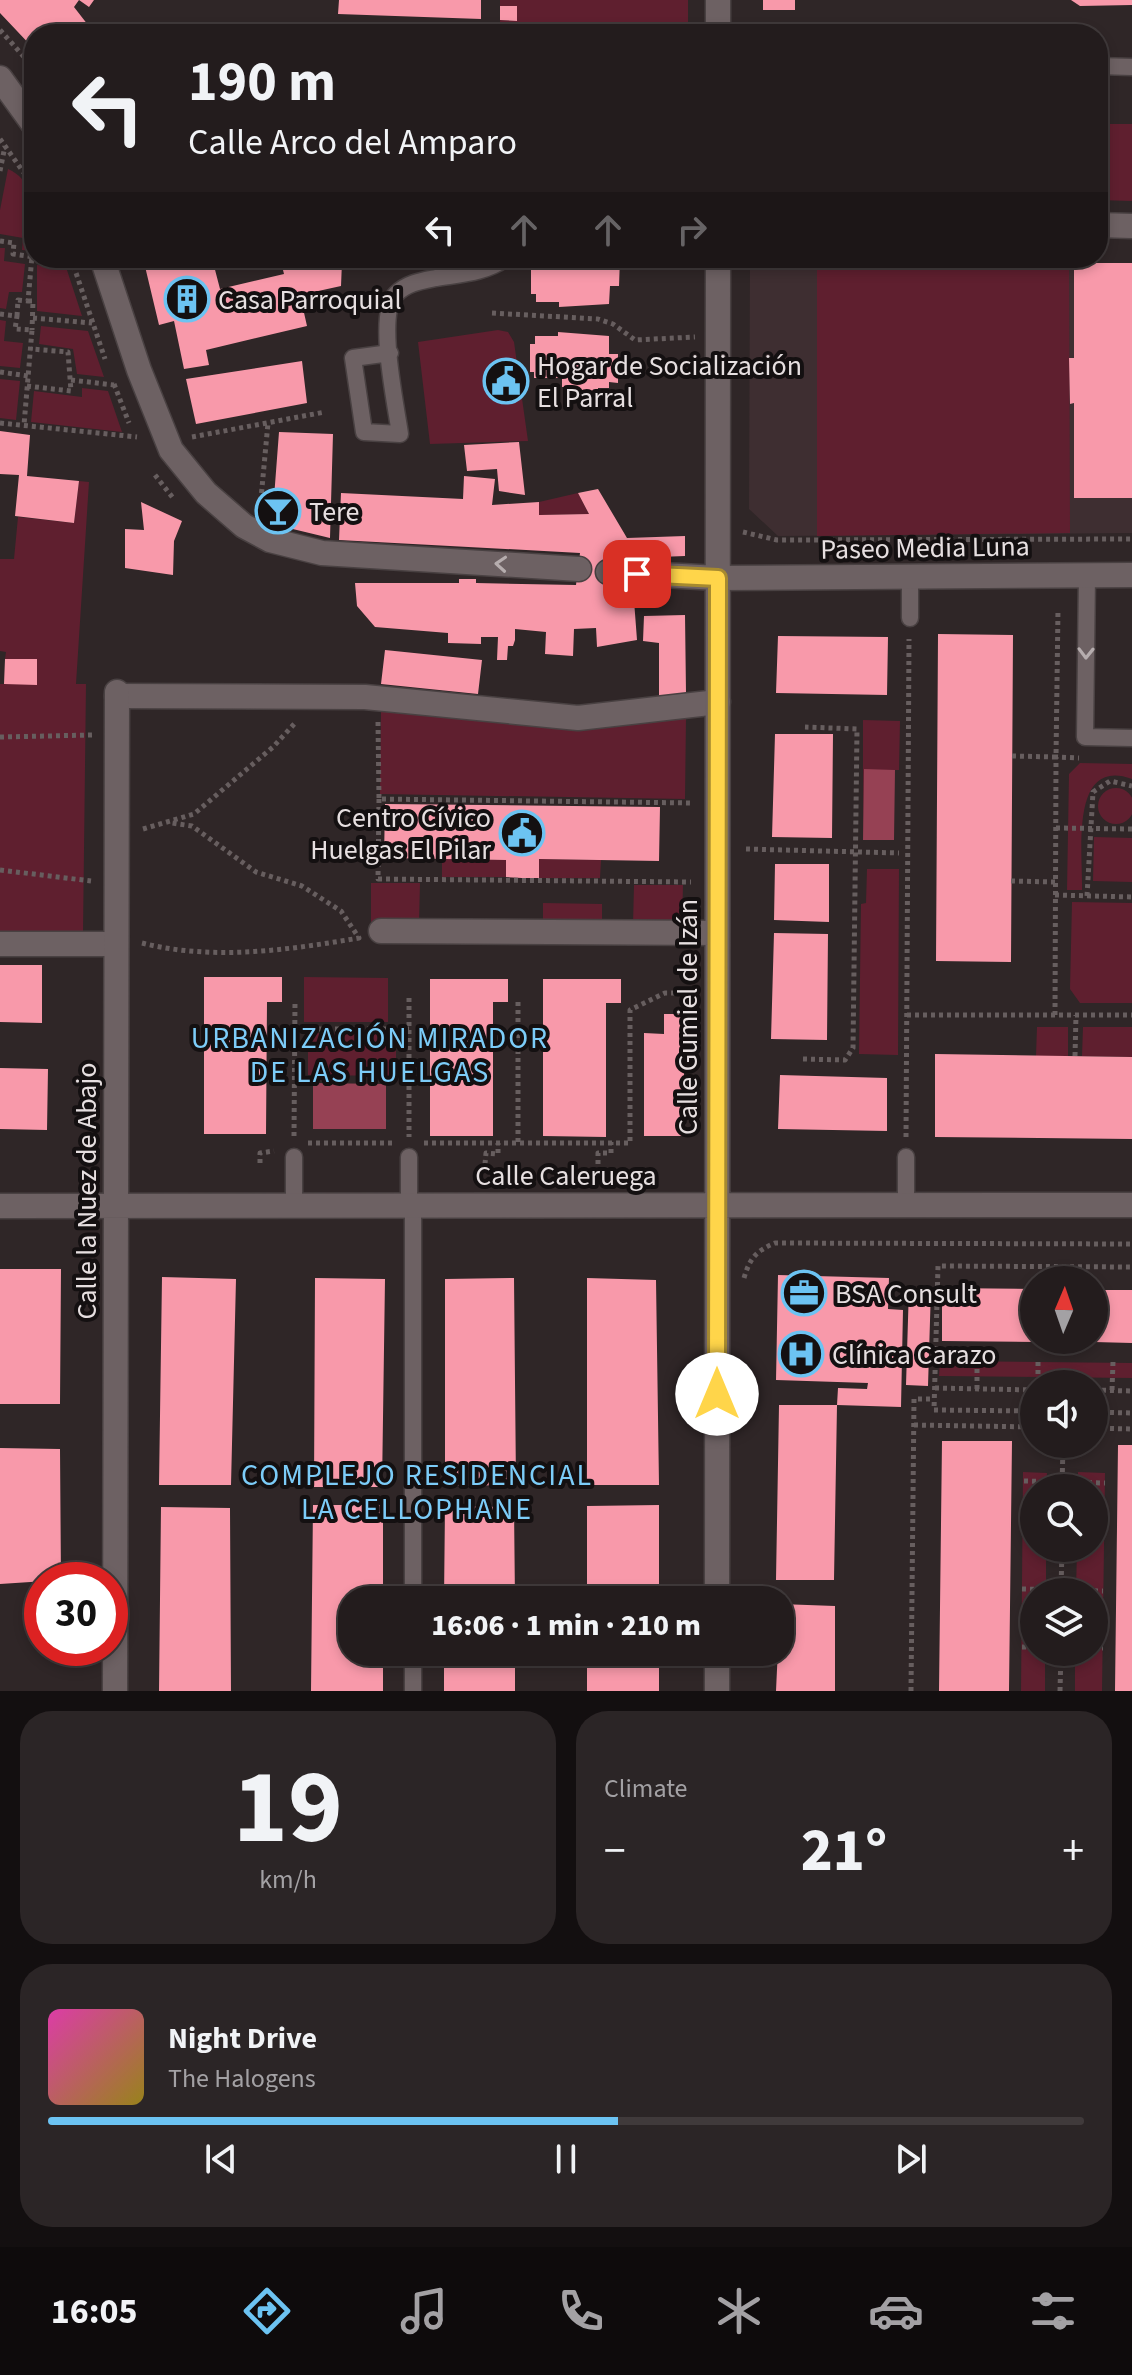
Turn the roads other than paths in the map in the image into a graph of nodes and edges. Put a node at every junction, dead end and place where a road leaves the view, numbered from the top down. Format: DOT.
graph roads {
  1 [pos="718,0"];
  2 [pos="718,24"];
  3 [pos="1108,66"];
  4 [pos="1132,67"];
  5 [pos="0,78"];
  6 [pos="24,111"];
  7 [pos="1108,225"];
  8 [pos="1132,226"];
  9 [pos="106,268"];
  10 [pos="492,268"];
  11 [pos="718,268"];
  12 [pos="390,353"];
  13 [pos="579,569"];
  14 [pos="608,572"];
  15 [pos="1087,575"];
  16 [pos="1132,575"];
  17 [pos="910,577"];
  18 [pos="718,578"];
  19 [pos="910,618"];
  20 [pos="718,702"];
  21 [pos="1132,738"];
  22 [pos="381,931"];
  23 [pos="717,933"];
  24 [pos="0,944"];
  25 [pos="116,944"];
  26 [pos="294,1150"];
  27 [pos="409,1150"];
  28 [pos="906,1157"];
  29 [pos="717,1205"];
  30 [pos="906,1205"];
  31 [pos="1132,1205"];
  32 [pos="0,1206"];
  33 [pos="116,1206"];
  34 [pos="294,1206"];
  35 [pos="411,1206"];
  36 [pos="413,1586"];
  37 [pos="717,1586"];
  38 [pos="413,1666"];
  39 [pos="717,1666"];
  40 [pos="115,1691"];
  41 [pos="413,1691"];
  42 [pos="717,1691"];
  1 -- 2 [label="street"];
  3 -- 4 [label="lane"];
  5 -- 6 [label="street"];
  7 -- 8 [label="street"];
  13 -- 9 [label="street, one-way"];
  10 -- 12 [label="lane"];
  11 -- 18 [label="street, Calle Gumiel de Izán"];
  12 -- 12 [label="lane"];
  14 -- 18 [label="street, Paseo Media Luna"];
  15 -- 16 [label="street, Paseo Media Luna"];
  15 -- 17 [label="street, Paseo Media Luna"];
  15 -- 21 [label="lane, one-way"];
  17 -- 18 [label="street, Paseo Media Luna"];
  17 -- 19 [label="lane"];
  18 -- 20 [label="street, Calle Gumiel de Izán"];
  20 -- 23 [label="street, Calle Gumiel de Izán"];
  20 -- 25 [label="street, Calle la Nuez de Abajo"];
  22 -- 23 [label="street"];
  23 -- 29 [label="street, Calle Gumiel de Izán"];
  24 -- 25 [label="street"];
  25 -- 33 [label="street, Calle la Nuez de Abajo"];
  26 -- 34 [label="lane"];
  27 -- 35 [label="lane"];
  28 -- 30 [label="lane"];
  29 -- 30 [label="street, Calle Caleruega"];
  29 -- 35 [label="street, Calle Caleruega"];
  29 -- 37 [label="street, Calle Gumiel de Izán"];
  30 -- 31 [label="street, Calle Caleruega"];
  32 -- 33 [label="street, Calle Caleruega"];
  33 -- 34 [label="street, Calle Caleruega"];
  33 -- 40 [label="street, Calle la Nuez de Abajo"];
  34 -- 35 [label="street, Calle Caleruega"];
  35 -- 36 [label="lane"];
  38 -- 41 [label="lane"];
  39 -- 42 [label="street"];
}
